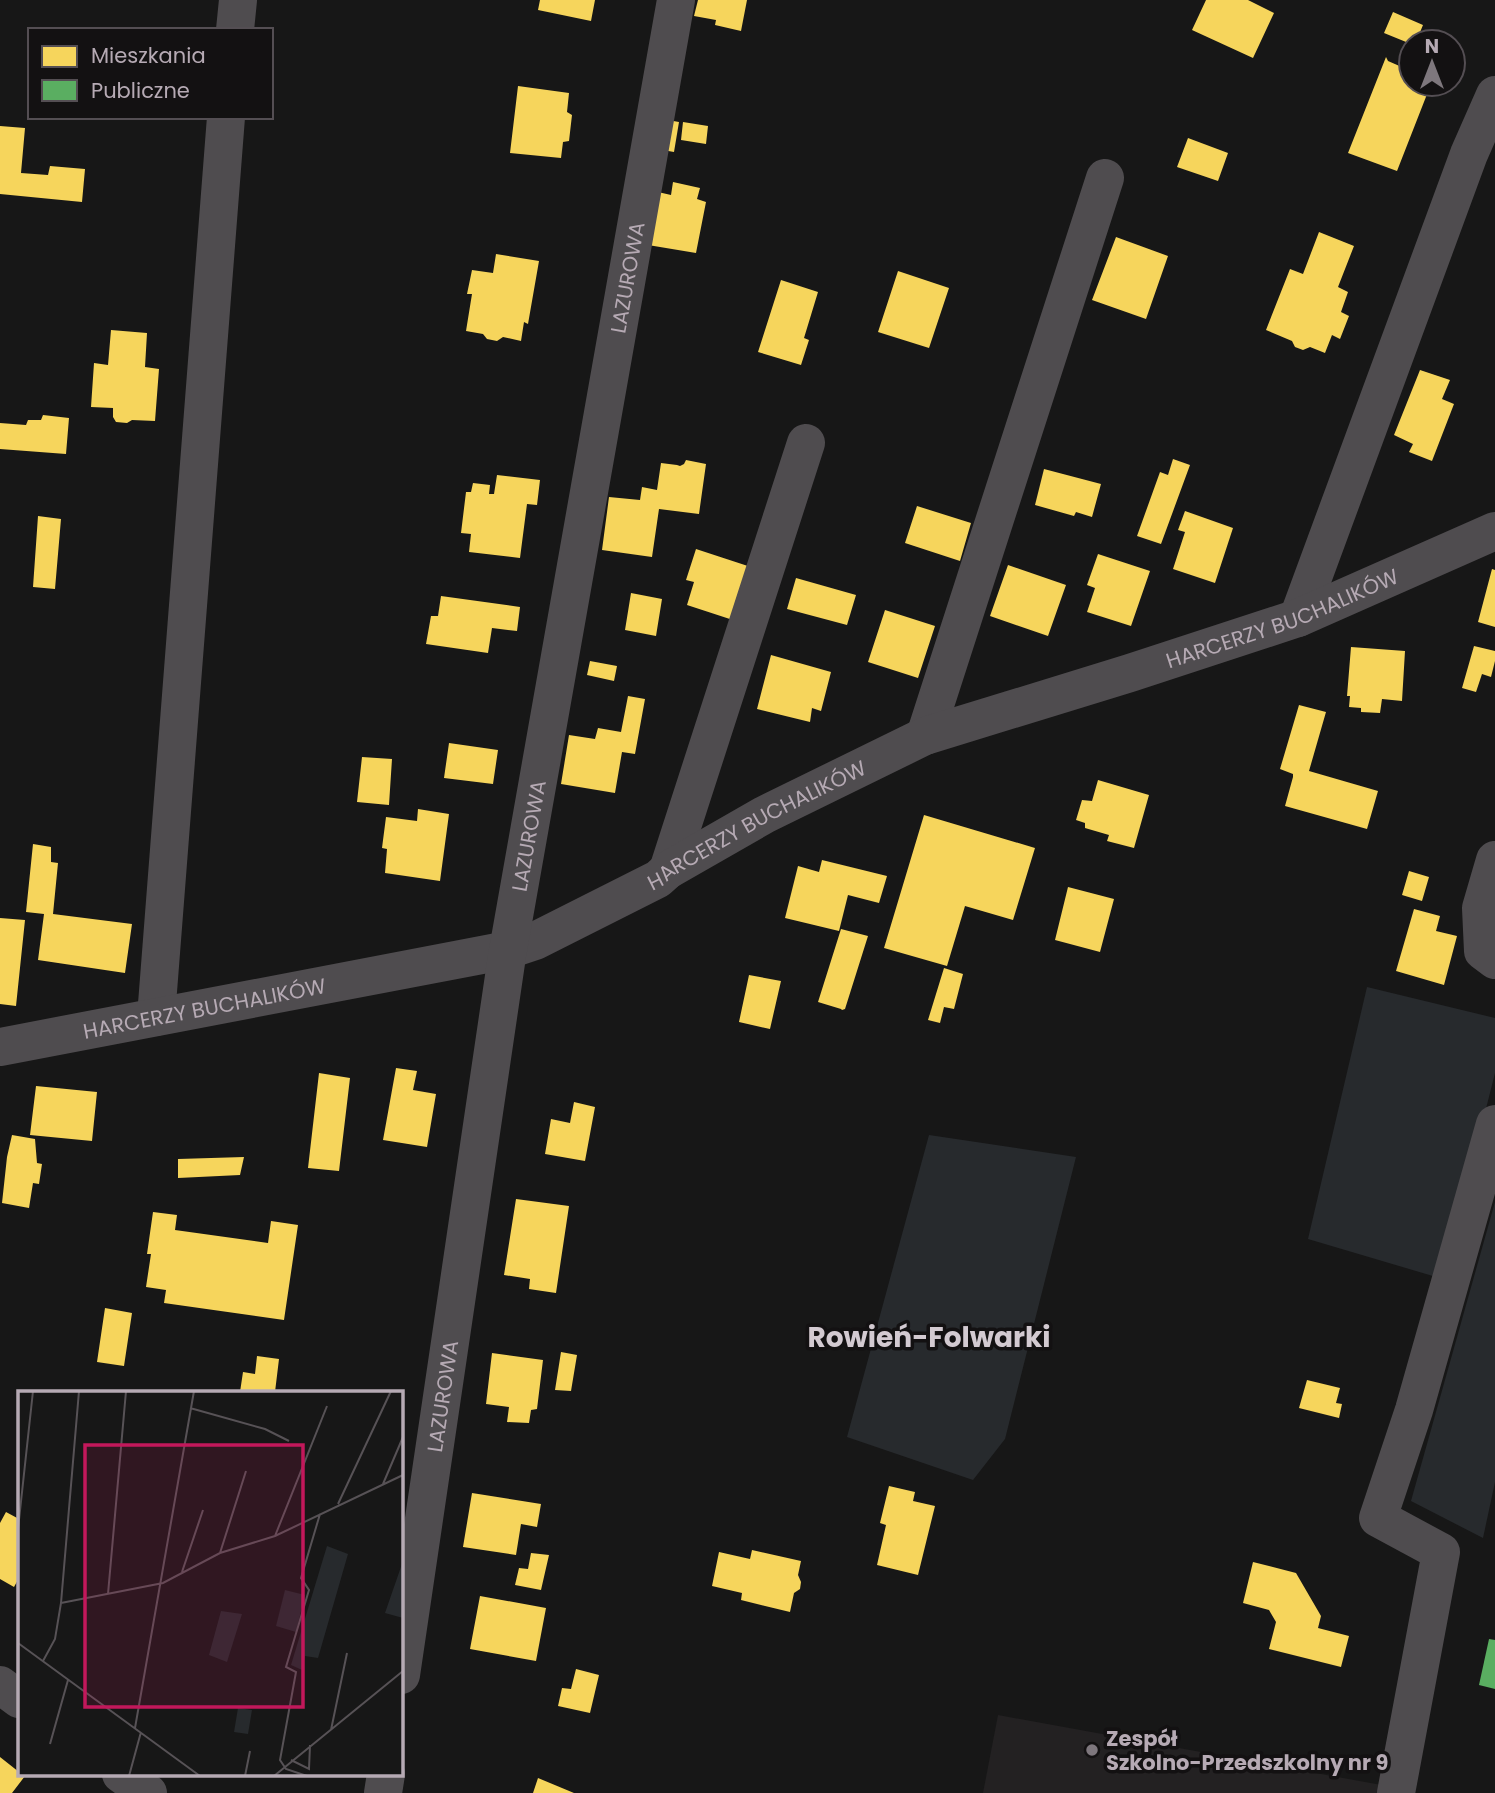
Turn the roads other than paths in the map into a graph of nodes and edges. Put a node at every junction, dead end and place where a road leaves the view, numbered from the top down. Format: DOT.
graph roads {
  1 [pos="238,0"];
  2 [pos="676,0"];
  3 [pos="235,28"];
  4 [pos="1495,95"];
  5 [pos="226,119"];
  6 [pos="1105,178"];
  7 [pos="806,443"];
  8 [pos="1495,531"];
  9 [pos="1298,618"];
  10 [pos="925,736"];
  11 [pos="1495,860"];
  12 [pos="668,870"];
  13 [pos="508,950"];
  14 [pos="1495,960"];
  15 [pos="156,1017"];
  16 [pos="0,1047"];
  17 [pos="1495,1124"];
  18 [pos="402,1668"];
  19 [pos="0,1685"];
  20 [pos="18,1698"];
  21 [pos="124,1776"];
  22 [pos="148,1793"];
  23 [pos="1396,1793"];
  1 -- 3 [label="street"];
  2 -- 13 [label="street, LAZUROWA"];
  4 -- 9 [label="street"];
  5 -- 15 [label="street"];
  6 -- 10 [label="street"];
  7 -- 12 [label="street"];
  8 -- 9 [label="street, HARCERZY BUCHALIKÓW"];
  9 -- 10 [label="street, HARCERZY BUCHALIKÓW"];
  10 -- 12 [label="street, HARCERZY BUCHALIKÓW"];
  11 -- 14 [label="street"];
  12 -- 13 [label="street, HARCERZY BUCHALIKÓW"];
  13 -- 15 [label="street, HARCERZY BUCHALIKÓW"];
  13 -- 18 [label="street, LAZUROWA"];
  15 -- 16 [label="street, HARCERZY BUCHALIKÓW"];
  17 -- 23 [label="street"];
  19 -- 20 [label="street"];
  21 -- 22 [label="street"];
}
